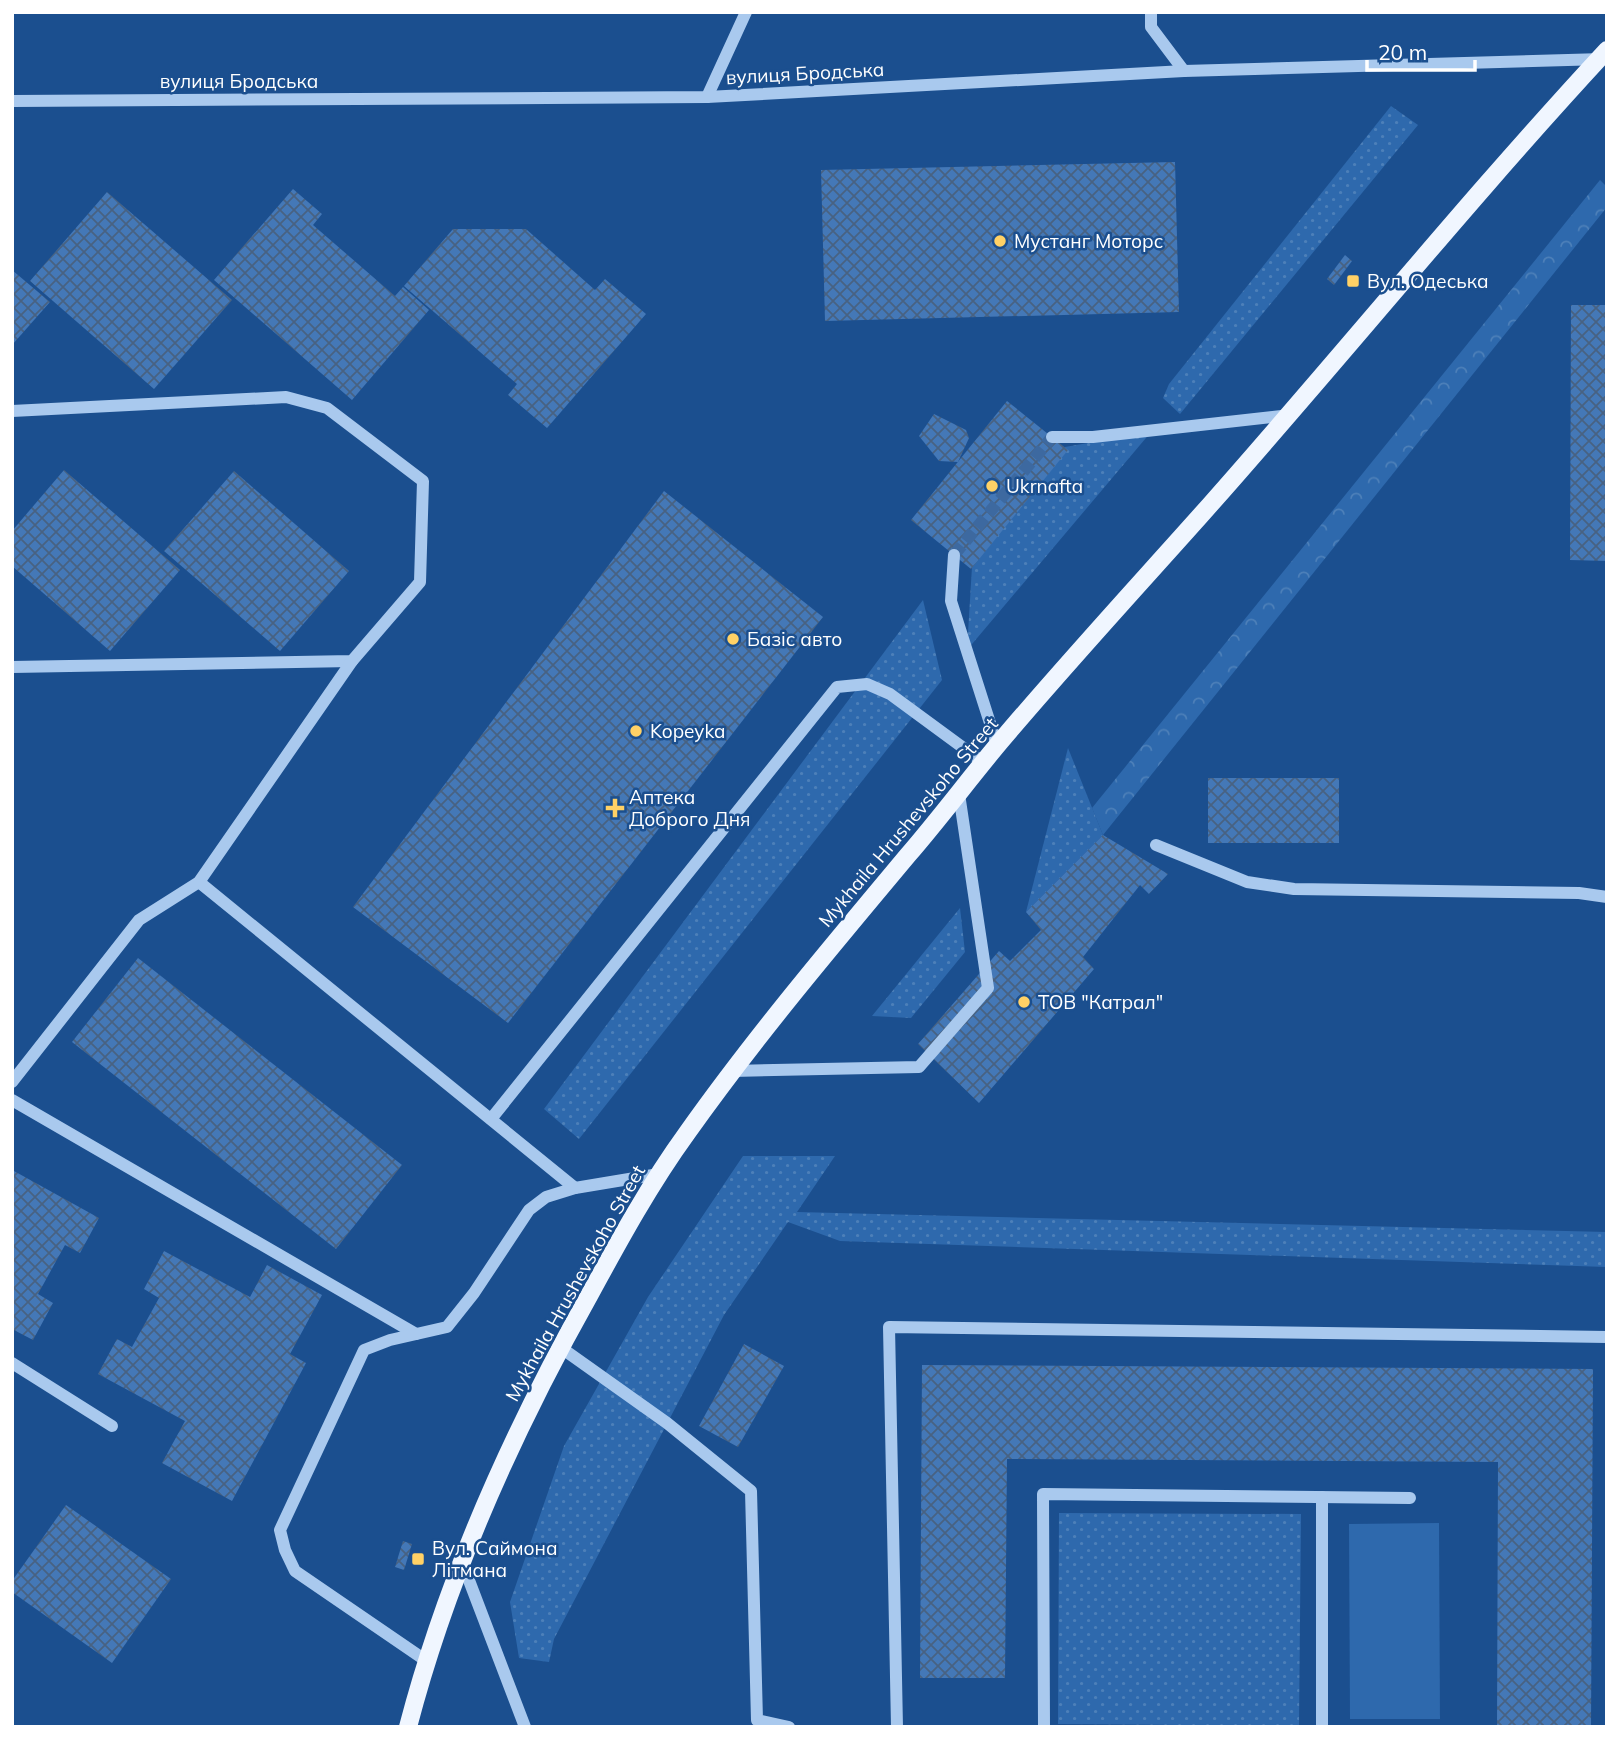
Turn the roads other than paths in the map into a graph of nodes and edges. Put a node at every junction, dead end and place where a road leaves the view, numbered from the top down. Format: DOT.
graph roads {
  1 [pos="746,12"];
  2 [pos="1151,12"];
  3 [pos="1604,56"];
  4 [pos="1184,71"];
  5 [pos="707,97"];
  6 [pos="12,101"];
  7 [pos="12,411"];
  8 [pos="1291,415"];
  9 [pos="1052,437"];
  10 [pos="954,555"];
  11 [pos="352,661"];
  12 [pos="12,667"];
  13 [pos="997,745"];
  14 [pos="984,763"];
  15 [pos="959,794"];
  16 [pos="1156,845"];
  17 [pos="199,882"];
  18 [pos="1607,897"];
  19 [pos="732,1072"];
  20 [pos="12,1082"];
  21 [pos="12,1100"];
  22 [pos="491,1119"];
  23 [pos="659,1174"];
  24 [pos="575,1188"];
  25 [pos="416,1334"];
  26 [pos="1607,1337"];
  27 [pos="560,1347"];
  28 [pos="12,1363"];
  29 [pos="112,1426"];
  30 [pos="1322,1497"];
  31 [pos="1410,1497"];
  32 [pos="462,1562"];
  33 [pos="428,1662"];
  34 [pos="408,1727"];
  35 [pos="525,1727"];
  36 [pos="789,1727"];
  37 [pos="897,1727"];
  38 [pos="1044,1727"];
  39 [pos="1322,1727"];
  1 -- 5 [label="street"];
  2 -- 4 [label="street"];
  3 -- 4 [label="street, вулиця Бродська"];
  3 -- 8 [label="main road, Mykhaila Hrushevskoho Street"];
  4 -- 5 [label="street, вулиця Бродська"];
  5 -- 6 [label="street, вулиця Бродська"];
  7 -- 11 [label="street"];
  8 -- 9 [label="street"];
  8 -- 13 [label="main road, Mykhaila Hrushevskoho Street"];
  10 -- 13 [label="street"];
  11 -- 12 [label="street"];
  11 -- 17 [label="street"];
  13 -- 14 [label="main road, Mykhaila Hrushevskoho Street"];
  14 -- 15 [label="main road, Mykhaila Hrushevskoho Street"];
  14 -- 22 [label="street"];
  15 -- 19 [label="main road, Mykhaila Hrushevskoho Street"];
  15 -- 19 [label="street"];
  16 -- 18 [label="street"];
  17 -- 20 [label="street"];
  17 -- 22 [label="street"];
  19 -- 23 [label="main road, Mykhaila Hrushevskoho Street"];
  21 -- 25 [label="street"];
  22 -- 24 [label="street"];
  23 -- 24 [label="street"];
  23 -- 27 [label="main road, Mykhaila Hrushevskoho Street"];
  24 -- 25 [label="street"];
  25 -- 33 [label="street"];
  26 -- 37 [label="street"];
  27 -- 32 [label="main road, Mykhaila Hrushevskoho Street"];
  27 -- 36 [label="street"];
  28 -- 29 [label="street"];
  30 -- 31 [label="street"];
  30 -- 38 [label="street"];
  30 -- 39 [label="street"];
  32 -- 33 [label="main road, Mykhaila Hrushevskoho Street"];
  32 -- 35 [label="street"];
  33 -- 34 [label="main road, Mykhaila Hrushevskoho Street"];
}
